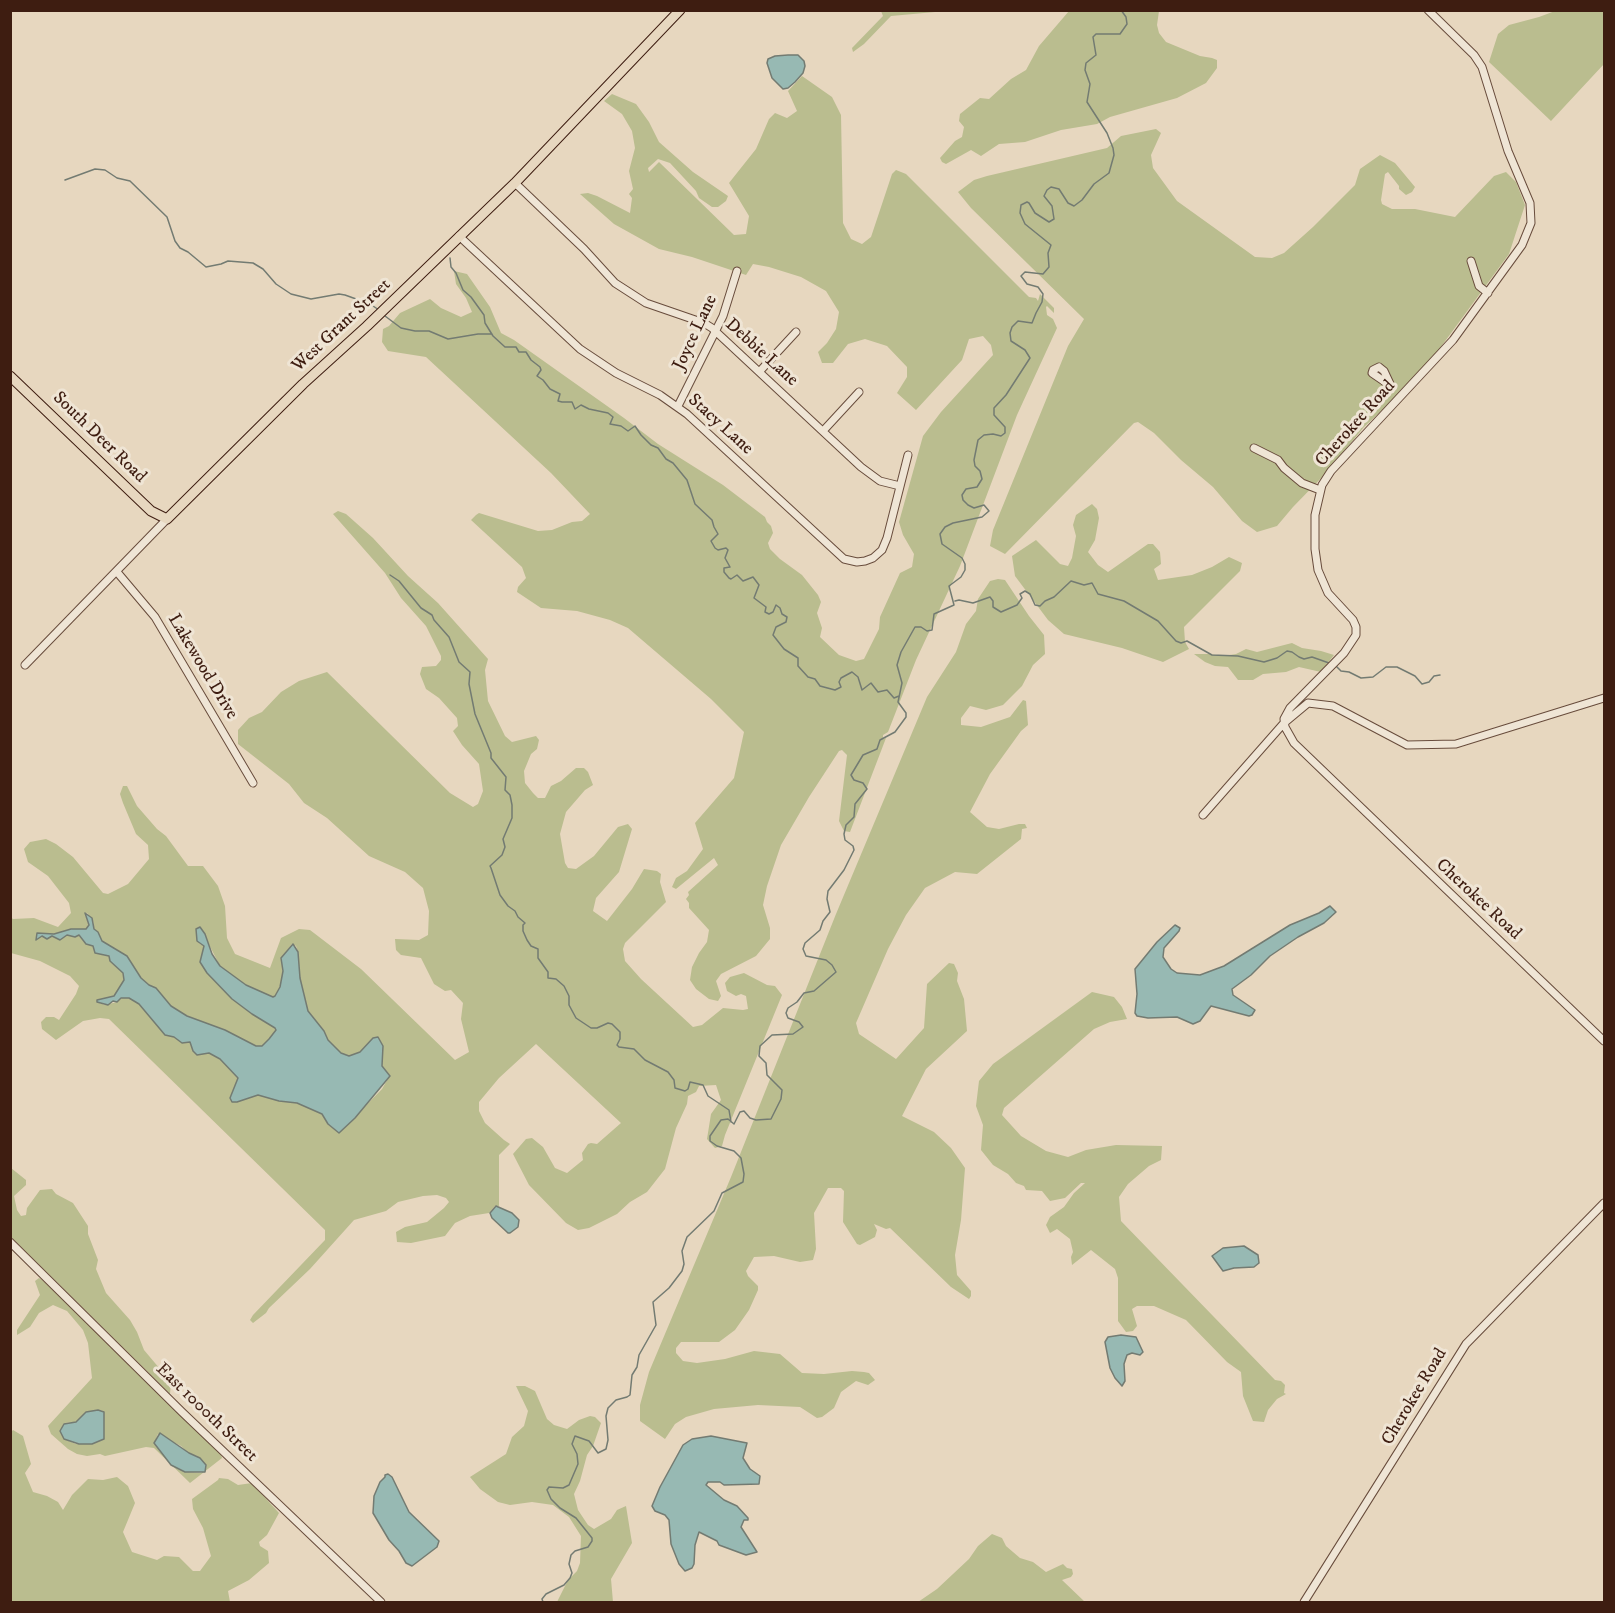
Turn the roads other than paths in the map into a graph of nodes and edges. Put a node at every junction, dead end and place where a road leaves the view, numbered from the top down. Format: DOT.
graph roads {
  1 [pos="680,10"];
  2 [pos="1428,10"];
  3 [pos="514,183"];
  4 [pos="459,236"];
  5 [pos="1471,261"];
  6 [pos="737,270"];
  7 [pos="1488,293"];
  8 [pos="716,331"];
  9 [pos="796,332"];
  10 [pos="760,371"];
  11 [pos="10,376"];
  12 [pos="1391,386"];
  13 [pos="859,392"];
  14 [pos="1403,395"];
  15 [pos="678,406"];
  16 [pos="823,431"];
  17 [pos="1254,448"];
  18 [pos="908,455"];
  19 [pos="900,486"];
  20 [pos="1320,490"];
  21 [pos="167,519"];
  22 [pos="117,572"];
  23 [pos="25,665"];
  24 [pos="1605,698"];
  25 [pos="1284,723"];
  26 [pos="253,783"];
  27 [pos="1203,815"];
  28 [pos="1605,1041"];
  29 [pos="1605,1203"];
  30 [pos="10,1242"];
  31 [pos="381,1602"];
  32 [pos="1304,1602"];
  1 -- 3 [label="main road, West Grant Street"];
  2 -- 7 [label="street, Cherokee Road"];
  3 -- 4 [label="main road, West Grant Street"];
  3 -- 8 [label="street, Debbie Lane"];
  4 -- 15 [label="street, Stacy Lane"];
  4 -- 21 [label="main road, West Grant Street"];
  5 -- 7 [label="street"];
  6 -- 8 [label="street, Joyce Lane"];
  7 -- 14 [label="street, Cherokee Road"];
  8 -- 10 [label="street, Debbie Lane"];
  8 -- 15 [label="street, Joyce Lane"];
  9 -- 10 [label="street"];
  10 -- 16 [label="street, Debbie Lane"];
  11 -- 21 [label="main road, South Deer Road"];
  12 -- 14 [label="street"];
  13 -- 16 [label="street"];
  14 -- 20 [label="street, Cherokee Road"];
  15 -- 19 [label="street, Stacy Lane"];
  16 -- 19 [label="street, Debbie Lane"];
  17 -- 20 [label="street"];
  18 -- 19 [label="street, Stacy Lane"];
  20 -- 25 [label="street, Cherokee Road"];
  21 -- 22 [label="street, West Grant Street"];
  22 -- 23 [label="street, West Grant Street"];
  22 -- 26 [label="street, Lakewood Drive"];
  24 -- 25 [label="street"];
  25 -- 27 [label="street"];
  25 -- 28 [label="street, Cherokee Road"];
  29 -- 32 [label="street, Cherokee Road"];
  30 -- 31 [label="street, East 1000th Street"];
}
